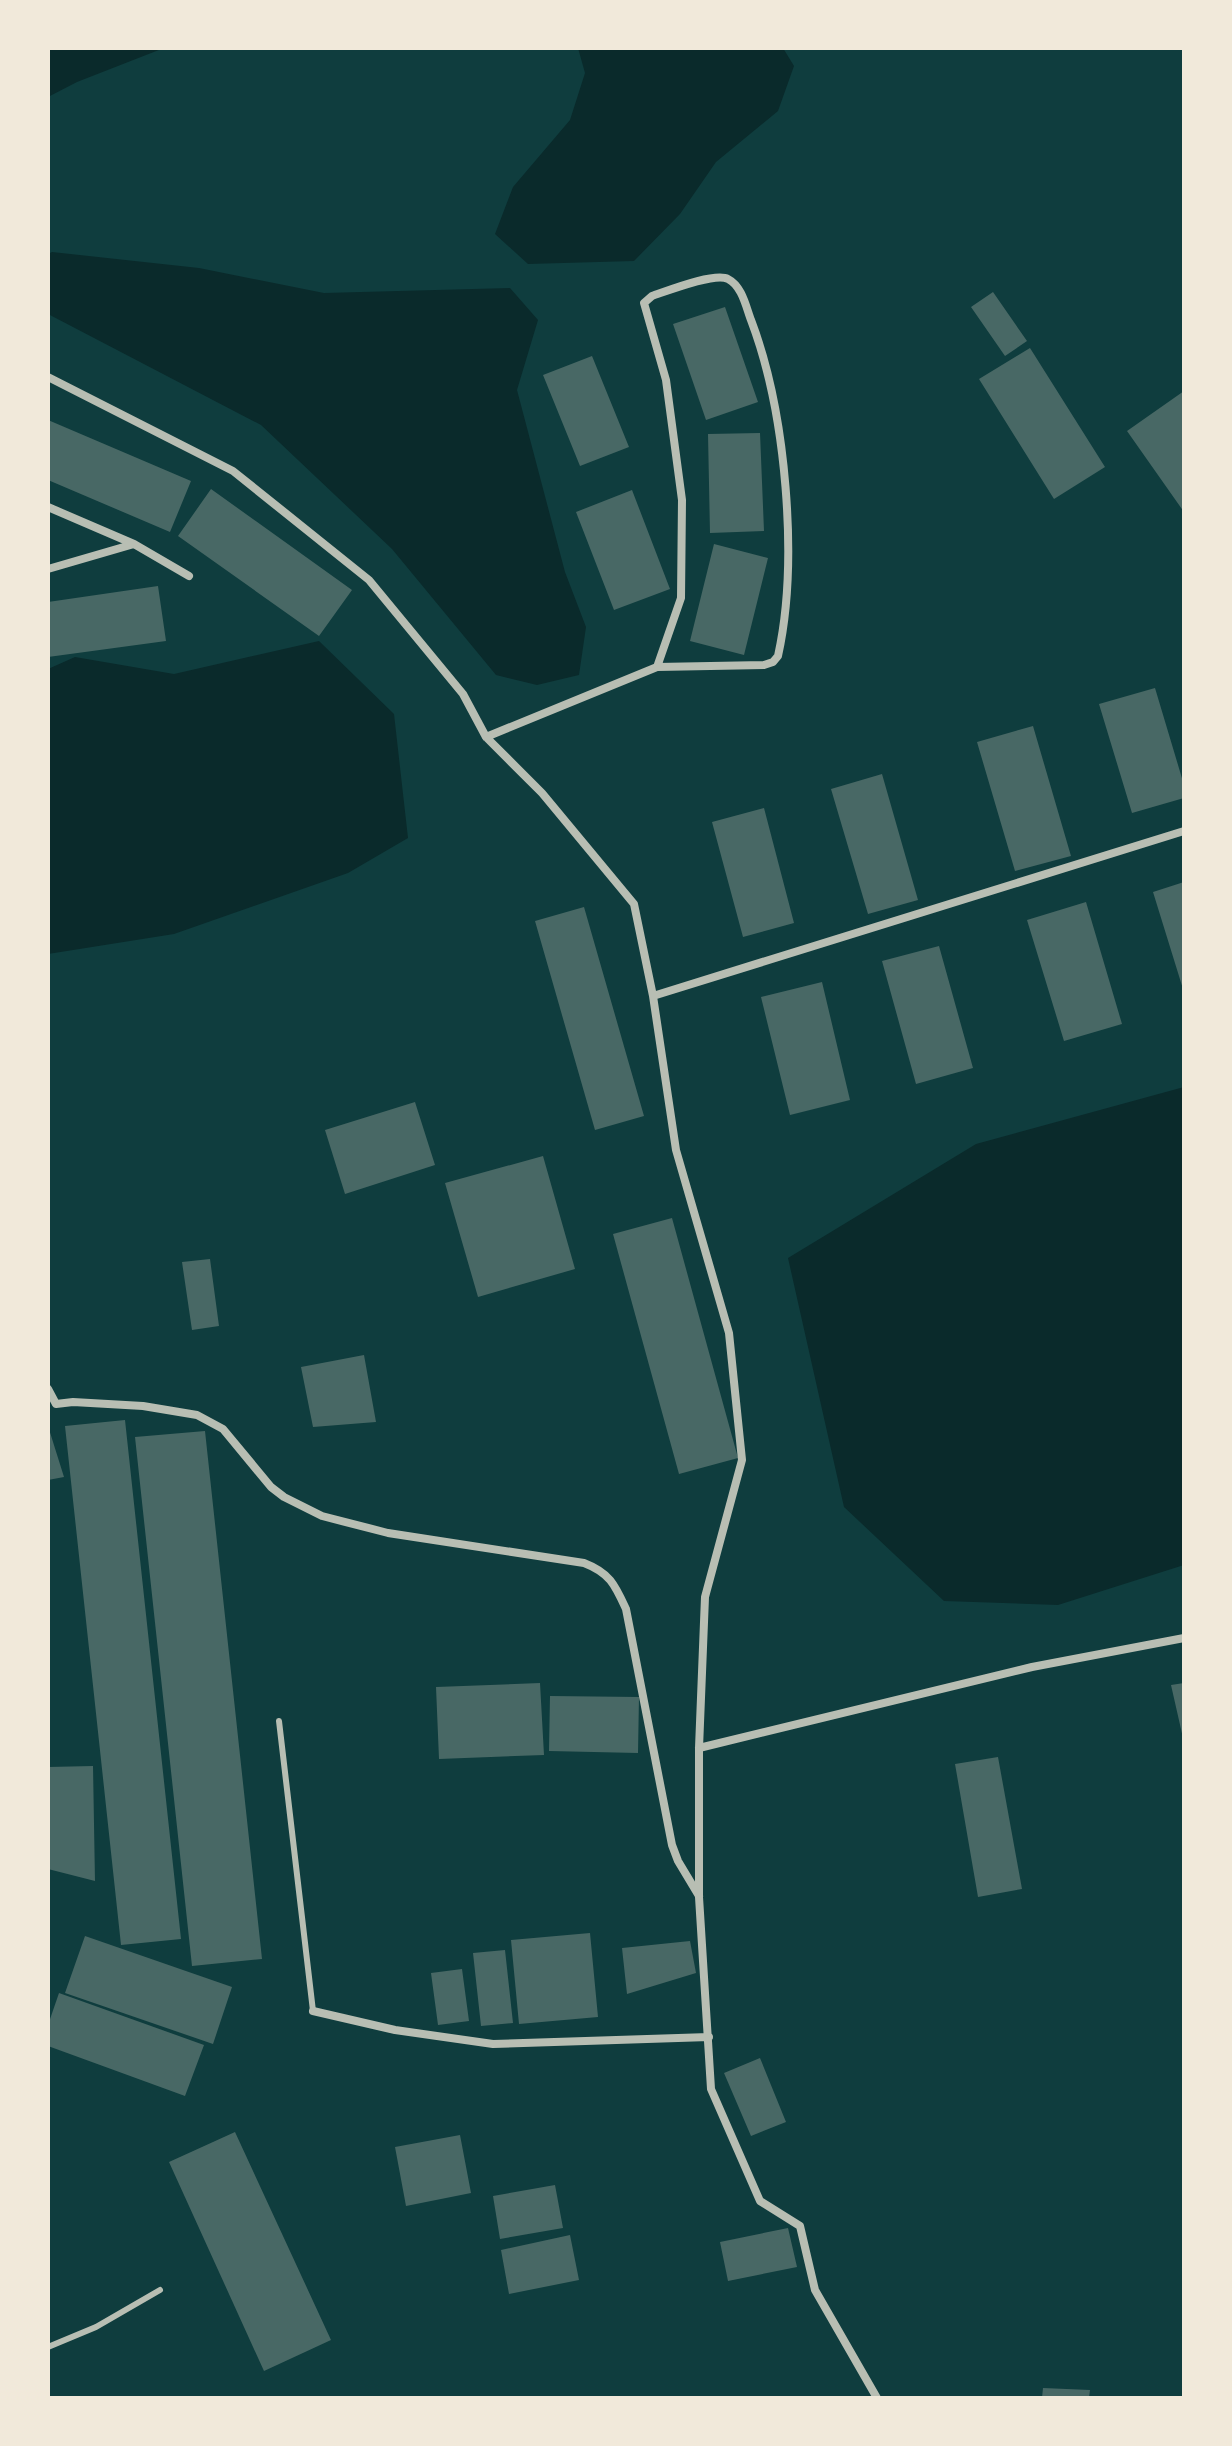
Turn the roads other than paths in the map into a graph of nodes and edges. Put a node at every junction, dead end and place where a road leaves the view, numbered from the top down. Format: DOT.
graph roads {
  1 [pos="48,377"];
  2 [pos="48,507"];
  3 [pos="134,544"];
  4 [pos="48,569"];
  5 [pos="189,576"];
  6 [pos="657,667"];
  7 [pos="486,737"];
  8 [pos="1184,831"];
  9 [pos="653,996"];
  10 [pos="48,1389"];
  11 [pos="1184,1638"];
  12 [pos="279,1721"];
  13 [pos="699,1748"];
  14 [pos="699,1897"];
  15 [pos="313,2011"];
  16 [pos="709,2037"];
  17 [pos="160,2290"];
  18 [pos="48,2347"];
  19 [pos="877,2398"];
  1 -- 7 [label="street"];
  2 -- 3 [label="street"];
  3 -- 4 [label="street"];
  3 -- 5 [label="street"];
  6 -- 6 [label="street"];
  6 -- 7 [label="street"];
  7 -- 9 [label="street"];
  8 -- 9 [label="street"];
  9 -- 13 [label="street"];
  10 -- 14 [label="street"];
  11 -- 13 [label="street"];
  12 -- 15 [label="lane"];
  13 -- 14 [label="street"];
  14 -- 16 [label="street"];
  15 -- 16 [label="street"];
  16 -- 19 [label="street"];
  17 -- 18 [label="lane"];
}
